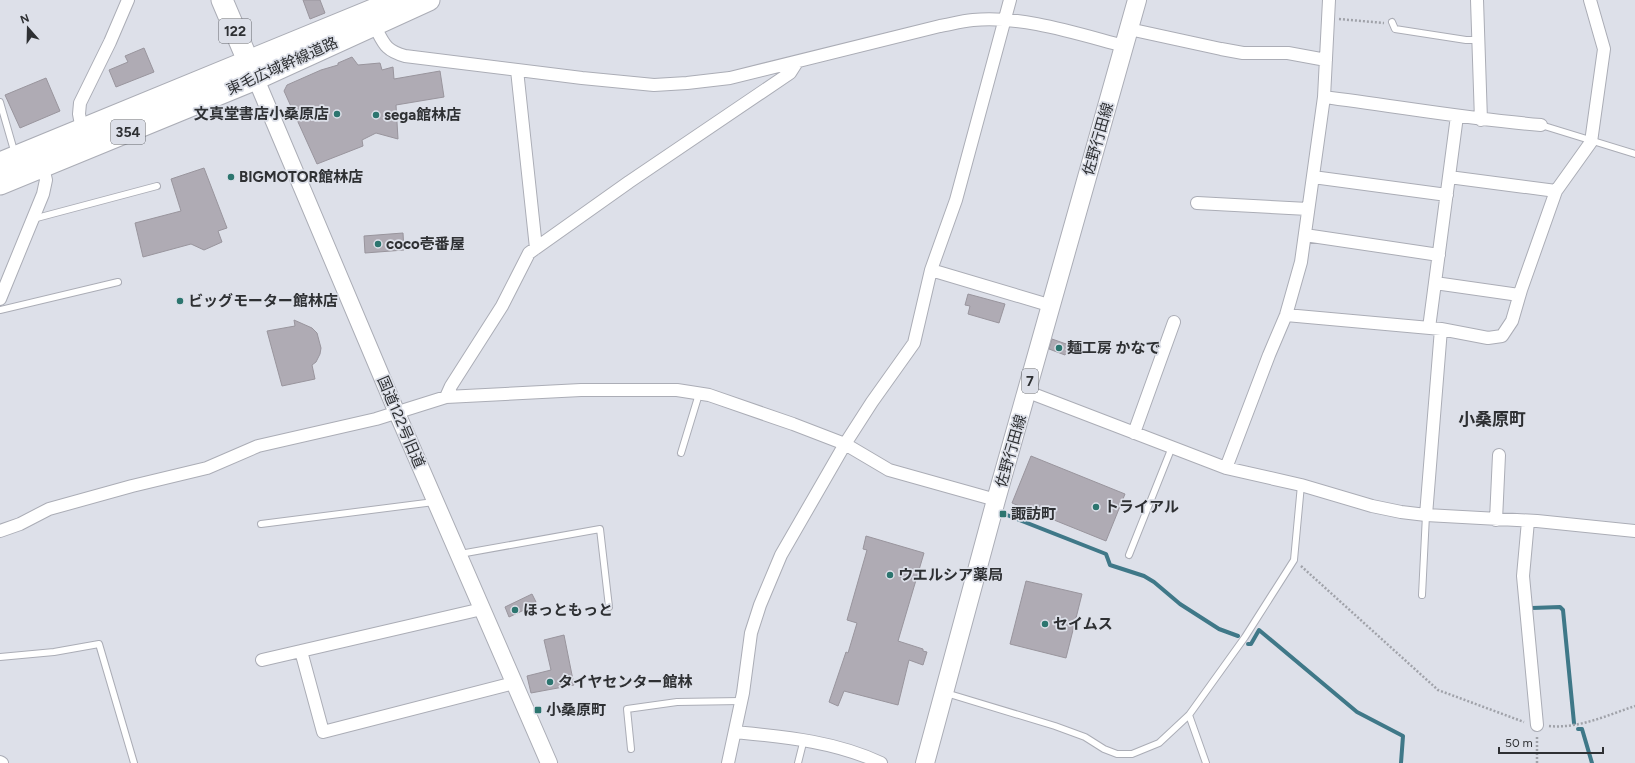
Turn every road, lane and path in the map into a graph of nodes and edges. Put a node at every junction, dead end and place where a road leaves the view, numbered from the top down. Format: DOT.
graph roads {
  1 [pos="128,0"];
  2 [pos="222,0"];
  3 [pos="397,0"];
  4 [pos="429,0"];
  5 [pos="1010,0"];
  6 [pos="1136,0"];
  7 [pos="1329,0"];
  8 [pos="1477,0"];
  9 [pos="1590,0"];
  10 [pos="1329,18"];
  11 [pos="1005,20"];
  12 [pos="1392,22"];
  13 [pos="374,25"];
  14 [pos="1127,37"];
  15 [pos="1478,40"];
  16 [pos="1326,60"];
  17 [pos="797,62"];
  18 [pos="252,70"];
  19 [pos="517,70"];
  20 [pos="1324,97"];
  21 [pos="0,102"];
  22 [pos="1458,116"];
  23 [pos="1481,120"];
  24 [pos="1540,125"];
  25 [pos="82,130"];
  26 [pos="1591,142"];
  27 [pos="1635,154"];
  28 [pos="8,160"];
  29 [pos="43,168"];
  30 [pos="1313,176"];
  31 [pos="1449,177"];
  32 [pos="0,184"];
  33 [pos="157,186"];
  34 [pos="1556,191"];
  35 [pos="1447,195"];
  36 [pos="1197,203"];
  37 [pos="1308,209"];
  38 [pos="33,218"];
  39 [pos="1304,235"];
  40 [pos="536,248"];
  41 [pos="1439,255"];
  42 [pos="931,270"];
  43 [pos="118,282"];
  44 [pos="1435,283"];
  45 [pos="1519,295"];
  46 [pos="0,299"];
  47 [pos="1052,306"];
  48 [pos="0,310"];
  49 [pos="1286,315"];
  50 [pos="1174,322"];
  51 [pos="1435,328"];
  52 [pos="1028,392"];
  53 [pos="699,394"];
  54 [pos="446,397"];
  55 [pos="397,413"];
  56 [pos="1134,433"];
  57 [pos="844,444"];
  58 [pos="1172,447"];
  59 [pos="681,453"];
  60 [pos="1499,455"];
  61 [pos="1226,468"];
  62 [pos="1301,485"];
  63 [pos="996,500"];
  64 [pos="436,502"];
  65 [pos="1426,515"];
  66 [pos="1496,520"];
  67 [pos="1528,521"];
  68 [pos="261,524"];
  69 [pos="0,531"];
  70 [pos="1635,531"];
  71 [pos="458,555"];
  72 [pos="1129,555"];
  73 [pos="1294,560"];
  74 [pos="1422,595"];
  75 [pos="610,607"];
  76 [pos="482,609"];
  77 [pos="301,651"];
  78 [pos="0,657"];
  79 [pos="262,660"];
  80 [pos="514,683"];
  81 [pos="944,692"];
  82 [pos="741,702"];
  83 [pos="1635,706"];
  84 [pos="1189,715"];
  85 [pos="1536,725"];
  86 [pos="734,732"];
  87 [pos="804,739"];
  88 [pos="632,749"];
  89 [pos="134,763"];
  90 [pos="548,763"];
  91 [pos="728,763"];
  92 [pos="798,763"];
  93 [pos="881,763"];
  94 [pos="925,763"];
  95 [pos="1206,763"];
  96 [pos="1537,763"];
  1 -- 25 [label="street"];
  2 -- 18 [label="highway, 122"];
  3 -- 18 [label="highway, 東毛広域幹線道路 / 354"];
  4 -- 13 [label="highway, 東毛広域幹線道路 / 354"];
  5 -- 11 [label="street"];
  6 -- 14 [label="main road, 佐野行田線 / 7"];
  7 -- 10 [label="street"];
  8 -- 15 [label="street"];
  9 -- 26 [label="street"];
  10 -- 12 [label="path"];
  10 -- 16 [label="street"];
  11 -- 14 [label="street"];
  11 -- 17 [label="street"];
  11 -- 42 [label="street"];
  12 -- 15 [label="lane"];
  13 -- 18 [label="highway, 東毛広域幹線道路 / 354"];
  13 -- 19 [label="street"];
  14 -- 16 [label="street"];
  14 -- 47 [label="main road, 佐野行田線 / 7"];
  15 -- 23 [label="street"];
  16 -- 20 [label="street"];
  17 -- 19 [label="street"];
  17 -- 40 [label="street"];
  18 -- 25 [label="highway, 東毛広域幹線道路 / 354"];
  18 -- 29 [label="highway, 東毛広域幹線道路 / 354"];
  18 -- 55 [label="street, 国道122号旧道"];
  19 -- 40 [label="street"];
  20 -- 22 [label="street"];
  20 -- 30 [label="street"];
  21 -- 28 [label="lane"];
  22 -- 23 [label="street"];
  22 -- 31 [label="street"];
  23 -- 24 [label="street"];
  24 -- 26 [label="lane"];
  25 -- 28 [label="highway, 東毛広域幹線道路 / 354"];
  26 -- 27 [label="lane"];
  26 -- 34 [label="street"];
  29 -- 32 [label="highway, 東毛広域幹線道路 / 354"];
  29 -- 38 [label="street"];
  30 -- 35 [label="street"];
  30 -- 37 [label="street"];
  31 -- 34 [label="street"];
  31 -- 35 [label="street"];
  33 -- 38 [label="lane"];
  34 -- 45 [label="street"];
  35 -- 41 [label="street"];
  36 -- 37 [label="street"];
  37 -- 39 [label="street"];
  38 -- 46 [label="street"];
  39 -- 41 [label="street"];
  39 -- 49 [label="street"];
  40 -- 54 [label="street"];
  41 -- 44 [label="street"];
  42 -- 47 [label="street"];
  42 -- 57 [label="street"];
  43 -- 48 [label="lane"];
  44 -- 45 [label="street"];
  44 -- 51 [label="street"];
  45 -- 51 [label="street"];
  47 -- 52 [label="main road, 佐野行田線 / 7"];
  49 -- 51 [label="street"];
  49 -- 61 [label="street"];
  50 -- 56 [label="street"];
  51 -- 65 [label="street"];
  52 -- 56 [label="street"];
  52 -- 63 [label="main road, 佐野行田線 / 7"];
  53 -- 54 [label="street"];
  53 -- 57 [label="street"];
  53 -- 59 [label="lane"];
  54 -- 55 [label="street"];
  55 -- 64 [label="street, 国道122号旧道"];
  55 -- 69 [label="street"];
  56 -- 58 [label="street"];
  57 -- 63 [label="street"];
  57 -- 82 [label="street"];
  58 -- 61 [label="street"];
  58 -- 72 [label="lane"];
  60 -- 66 [label="street"];
  61 -- 62 [label="street"];
  62 -- 65 [label="street"];
  62 -- 73 [label="lane"];
  63 -- 81 [label="main road, 佐野行田線 / 7"];
  64 -- 68 [label="lane"];
  64 -- 71 [label="street, 国道122号旧道"];
  65 -- 66 [label="street"];
  65 -- 74 [label="lane"];
  66 -- 67 [label="street"];
  67 -- 70 [label="street"];
  67 -- 85 [label="street"];
  71 -- 75 [label="lane"];
  71 -- 76 [label="street, 国道122号旧道"];
  73 -- 84 [label="lane"];
  73 -- 85 [label="path"];
  76 -- 77 [label="street"];
  76 -- 80 [label="street, 国道122号旧道"];
  77 -- 79 [label="street"];
  77 -- 80 [label="street"];
  78 -- 89 [label="lane"];
  80 -- 90 [label="street, 国道122号旧道"];
  81 -- 84 [label="lane"];
  81 -- 94 [label="main road, 佐野行田線 / 7"];
  82 -- 86 [label="street"];
  82 -- 88 [label="lane"];
  83 -- 85 [label="path"];
  84 -- 95 [label="lane"];
  85 -- 96 [label="path"];
  86 -- 87 [label="street"];
  86 -- 91 [label="street"];
  87 -- 92 [label="lane"];
  87 -- 93 [label="street"];
}
